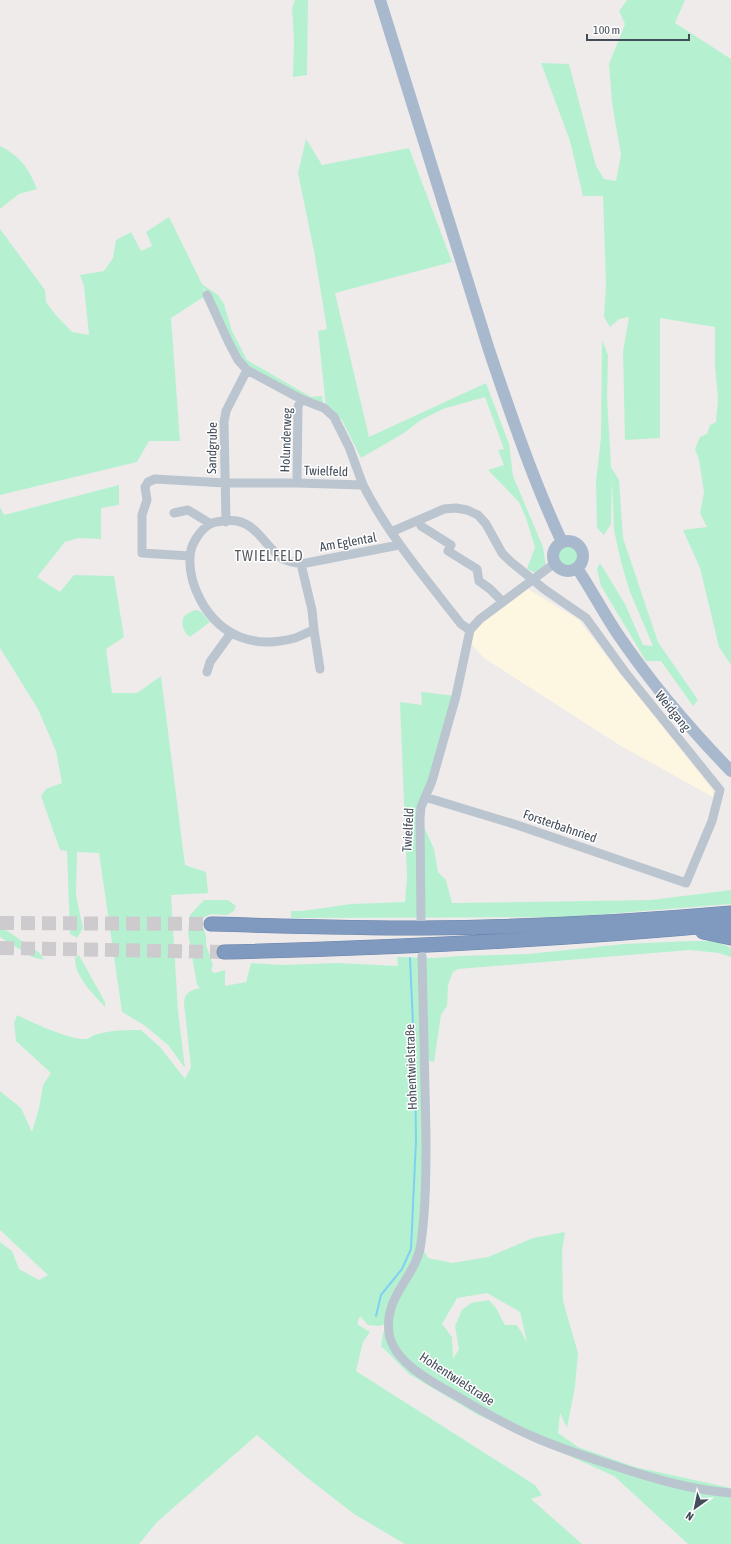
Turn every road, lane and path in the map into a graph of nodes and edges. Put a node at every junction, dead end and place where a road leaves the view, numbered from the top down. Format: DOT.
graph roads {
  1 [pos="380,0"];
  2 [pos="207,295"];
  3 [pos="247,370"];
  4 [pos="301,399"];
  5 [pos="225,483"];
  6 [pos="297,483"];
  7 [pos="363,485"];
  8 [pos="174,513"];
  9 [pos="226,522"];
  10 [pos="211,524"];
  11 [pos="421,526"];
  12 [pos="391,532"];
  13 [pos="562,542"];
  14 [pos="399,545"];
  15 [pos="190,556"];
  16 [pos="555,563"];
  17 [pos="301,564"];
  18 [pos="577,568"];
  19 [pos="533,581"];
  20 [pos="503,602"];
  21 [pos="314,630"];
  22 [pos="470,630"];
  23 [pos="231,633"];
  24 [pos="320,669"];
  25 [pos="207,672"];
  26 [pos="731,771"];
  27 [pos="424,797"];
  28 [pos="686,884"];
  29 [pos="731,913"];
  30 [pos="421,919"];
  31 [pos="211,924"];
  32 [pos="731,924"];
  33 [pos="695,928"];
  34 [pos="731,938"];
  35 [pos="224,952"];
  36 [pos="422,956"];
  37 [pos="731,1493"];
  1 -- 13 [label="main road"];
  2 -- 3 [label="street"];
  3 -- 4 [label="street"];
  3 -- 5 [label="street, Sandgrube"];
  4 -- 6 [label="street, Holunderweg"];
  4 -- 7 [label="street"];
  5 -- 6 [label="street, Twielfeld"];
  5 -- 9 [label="street"];
  5 -- 15 [label="street, Twielfeld"];
  6 -- 7 [label="street, Twielfeld"];
  7 -- 12 [label="street, Twielfeld"];
  8 -- 10 [label="street"];
  9 -- 10 [label="street, Am Eglental"];
  9 -- 17 [label="street, Am Eglental"];
  10 -- 15 [label="street"];
  11 -- 20 [label="street"];
  12 -- 14 [label="street, Twielfeld"];
  12 -- 19 [label="street, Am Eglental"];
  13 -- 16 [label="main road"];
  13 -- 18 [label="main road"];
  14 -- 17 [label="street, Am Eglental"];
  14 -- 22 [label="street, Twielfeld"];
  15 -- 23 [label="street"];
  16 -- 18 [label="main road"];
  16 -- 19 [label="street"];
  17 -- 21 [label="street"];
  18 -- 26 [label="main road"];
  19 -- 20 [label="street"];
  19 -- 28 [label="street, Weidgang"];
  20 -- 22 [label="street"];
  21 -- 23 [label="street"];
  21 -- 24 [label="street"];
  22 -- 27 [label="street, Twielfeld"];
  23 -- 25 [label="street"];
  27 -- 28 [label="street, Forsterbahnried"];
  27 -- 30 [label="street, Twielfeld"];
  29 -- 31 [label="highway"];
  32 -- 33 [label="highway"];
  33 -- 34 [label="highway"];
  33 -- 35 [label="highway"];
  36 -- 37 [label="street, Hohentwielstraße"];
}
